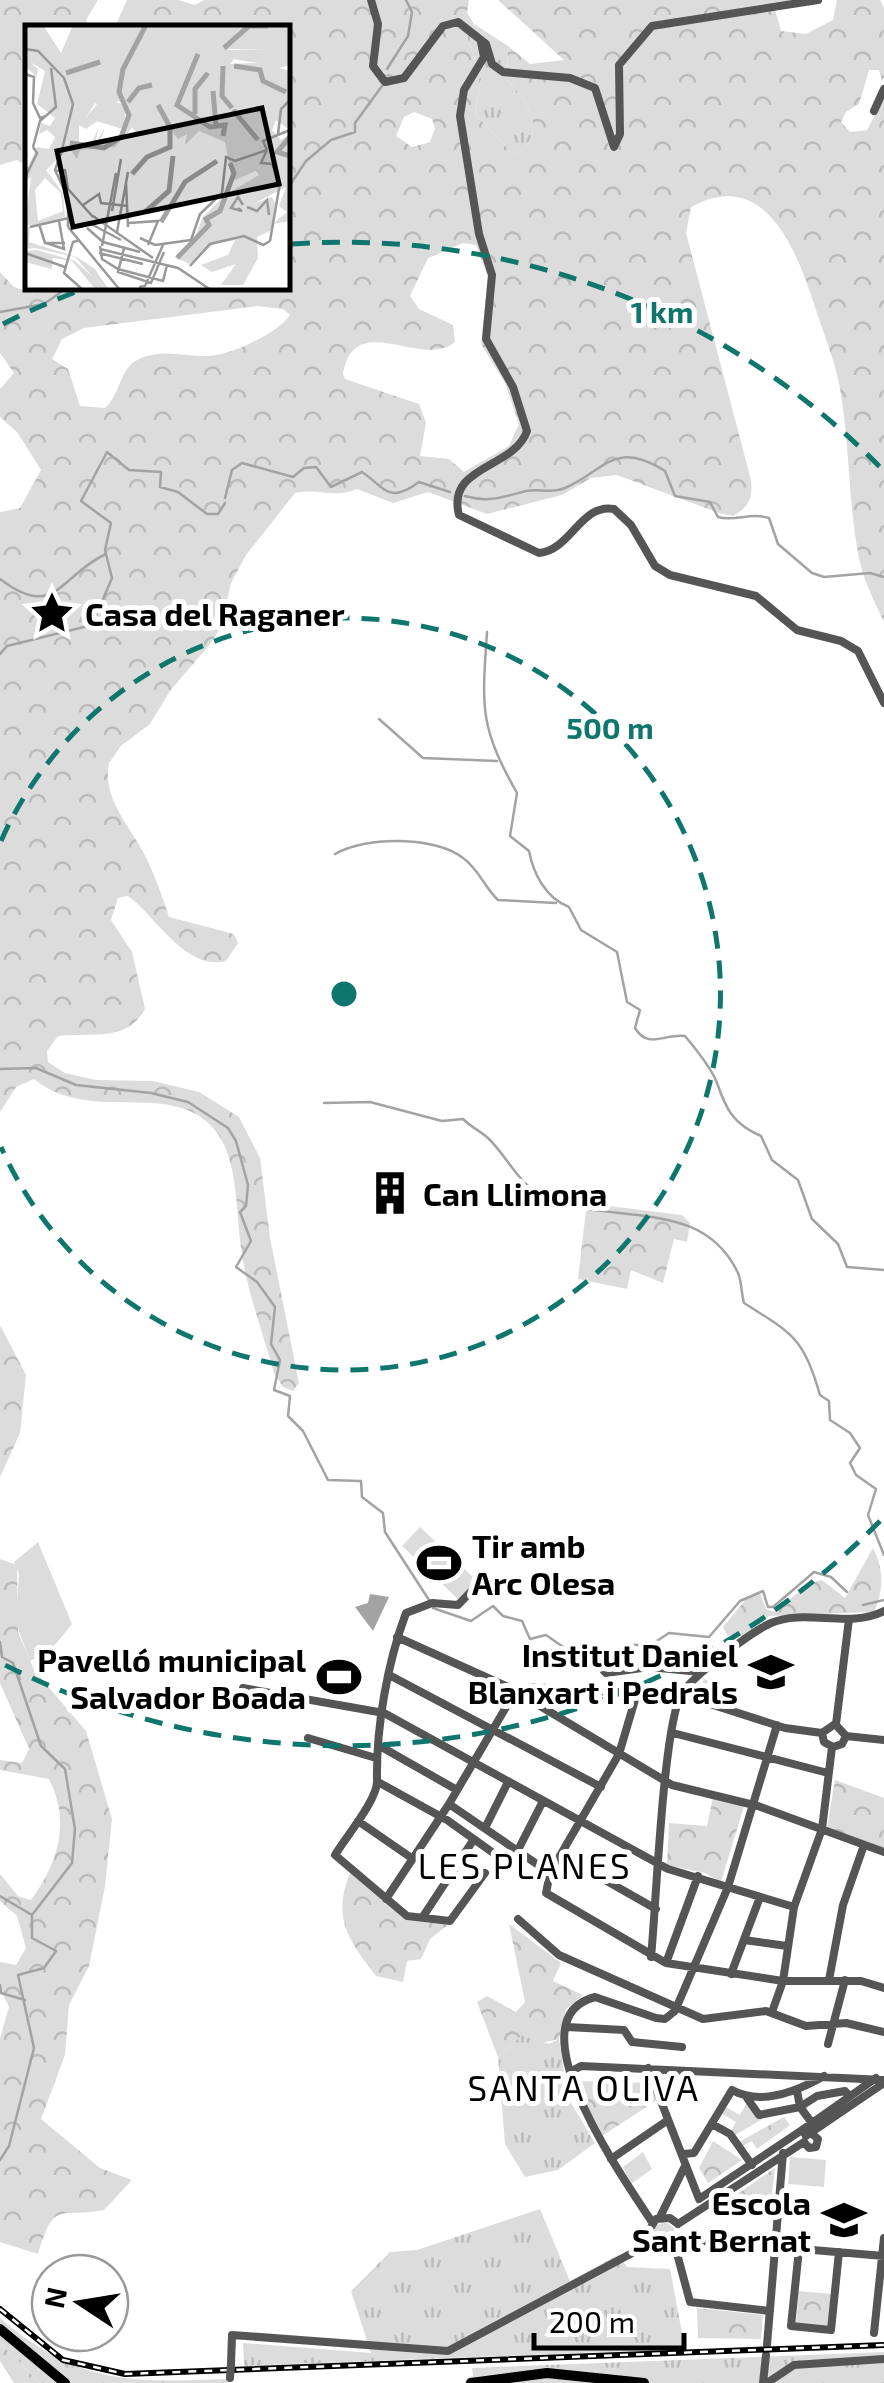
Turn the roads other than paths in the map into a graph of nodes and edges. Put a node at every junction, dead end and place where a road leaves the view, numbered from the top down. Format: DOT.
graph roads {
  1 [pos="371,0"];
  2 [pos="818,0"];
  3 [pos="486,65"];
  4 [pos="884,89"];
  5 [pos="874,111"];
  6 [pos="884,703"];
  7 [pos="482,1580"];
  8 [pos="884,1612"];
  9 [pos="850,1618"];
  10 [pos="397,1638"];
  11 [pos="598,1664"];
  12 [pos="700,1672"];
  13 [pos="390,1676"];
  14 [pos="243,1688"];
  15 [pos="515,1692"];
  16 [pos="637,1694"];
  17 [pos="680,1696"];
  18 [pos="384,1712"];
  19 [pos="836,1724"];
  20 [pos="777,1725"];
  21 [pos="494,1728"];
  22 [pos="672,1733"];
  23 [pos="822,1733"];
  24 [pos="846,1736"];
  25 [pos="308,1738"];
  26 [pos="884,1740"];
  27 [pos="378,1746"];
  28 [pos="832,1747"];
  29 [pos="619,1754"];
  30 [pos="767,1756"];
  31 [pos="376,1758"];
  32 [pos="474,1762"];
  33 [pos="828,1773"];
  34 [pos="378,1782"];
  35 [pos="508,1782"];
  36 [pos="668,1783"];
  37 [pos="600,1787"];
  38 [pos="458,1790"];
  39 [pos="543,1801"];
  40 [pos="449,1804"];
  41 [pos="752,1804"];
  42 [pos="440,1817"];
  43 [pos="582,1820"];
  44 [pos="358,1821"];
  45 [pos="485,1828"];
  46 [pos="822,1829"];
  47 [pos="474,1839"];
  48 [pos="864,1845"];
  49 [pos="518,1850"];
  50 [pos="884,1852"];
  51 [pos="562,1855"];
  52 [pos="499,1857"];
  53 [pos="412,1859"];
  54 [pos="660,1865"];
  55 [pos="486,1873"];
  56 [pos="550,1873"];
  57 [pos="698,1876"];
  58 [pos="728,1887"];
  59 [pos="760,1898"];
  60 [pos="386,1899"];
  61 [pos="794,1907"];
  62 [pos="656,1909"];
  63 [pos="424,1915"];
  64 [pos="518,1919"];
  65 [pos="744,1940"];
  66 [pos="787,1946"];
  67 [pos="650,1958"];
  68 [pos="666,1962"];
  69 [pos="696,1968"];
  70 [pos="731,1974"];
  71 [pos="829,1980"];
  72 [pos="845,1980"];
  73 [pos="783,1981"];
  74 [pos="884,1988"];
  75 [pos="678,2008"];
  76 [pos="772,2012"];
  77 [pos="834,2024"];
  78 [pos="566,2027"];
  79 [pos="884,2032"];
  80 [pos="828,2044"];
  81 [pos="682,2047"];
  82 [pos="648,2068"];
  83 [pos="570,2072"];
  84 [pos="824,2076"];
  85 [pos="881,2080"];
  86 [pos="798,2091"];
  87 [pos="817,2096"];
  88 [pos="850,2096"];
  89 [pos="747,2098"];
  90 [pos="800,2107"];
  91 [pos="828,2116"];
  92 [pos="668,2120"];
  93 [pos="812,2123"];
  94 [pos="712,2124"];
  95 [pos="806,2137"];
  96 [pos="783,2153"];
  97 [pos="684,2154"];
  98 [pos="611,2159"];
  99 [pos="752,2165"];
  100 [pos="684,2168"];
  101 [pos="656,2220"];
  102 [pos="678,2224"];
  103 [pos="884,2238"];
  104 [pos="677,2242"];
  105 [pos="651,2243"];
  106 [pos="775,2247"];
  107 [pos="799,2249"];
  108 [pos="839,2252"];
  109 [pos="883,2256"];
  110 [pos="882,2269"];
  111 [pos="770,2310"];
  112 [pos="0,2329"];
  113 [pos="874,2333"];
  114 [pos="884,2359"];
  115 [pos="40,2366"];
  116 [pos="230,2381"];
  117 [pos="54,2383"];
  118 [pos="65,2383"];
  119 [pos="471,2383"];
  120 [pos="644,2383"];
  121 [pos="765,2383"];
  1 -- 3 [label="street"];
  2 -- 3 [label="street"];
  3 -- 6 [label="street"];
  4 -- 5 [label="street"];
  7 -- 10 [label="street"];
  8 -- 9 [label="street"];
  9 -- 12 [label="street"];
  9 -- 19 [label="street"];
  10 -- 13 [label="street"];
  10 -- 15 [label="street"];
  11 -- 12 [label="street"];
  12 -- 17 [label="street"];
  13 -- 18 [label="street"];
  13 -- 21 [label="street"];
  14 -- 18 [label="street"];
  15 -- 16 [label="street"];
  15 -- 21 [label="street"];
  15 -- 29 [label="street"];
  16 -- 17 [label="street"];
  16 -- 29 [label="street"];
  17 -- 20 [label="street"];
  17 -- 22 [label="street"];
  18 -- 27 [label="street"];
  18 -- 32 [label="street"];
  19 -- 23 [label="street"];
  19 -- 24 [label="street"];
  20 -- 23 [label="street"];
  20 -- 30 [label="street"];
  21 -- 32 [label="street"];
  21 -- 37 [label="street"];
  22 -- 30 [label="street"];
  22 -- 36 [label="street"];
  23 -- 28 [label="street"];
  24 -- 26 [label="street"];
  24 -- 28 [label="street"];
  25 -- 31 [label="street"];
  27 -- 31 [label="street"];
  27 -- 38 [label="street"];
  28 -- 33 [label="street"];
  29 -- 36 [label="street"];
  29 -- 37 [label="street"];
  30 -- 33 [label="street"];
  30 -- 41 [label="street"];
  31 -- 34 [label="street"];
  32 -- 35 [label="street"];
  32 -- 38 [label="street"];
  33 -- 46 [label="street"];
  34 -- 42 [label="street"];
  34 -- 44 [label="street"];
  35 -- 39 [label="street"];
  35 -- 45 [label="street"];
  36 -- 41 [label="street"];
  36 -- 54 [label="street"];
  37 -- 43 [label="street"];
  38 -- 40 [label="street"];
  39 -- 43 [label="street"];
  39 -- 49 [label="street"];
  40 -- 42 [label="street"];
  40 -- 45 [label="street"];
  41 -- 46 [label="street"];
  41 -- 58 [label="street"];
  42 -- 47 [label="street"];
  42 -- 53 [label="street"];
  43 -- 51 [label="street"];
  43 -- 54 [label="street"];
  44 -- 53 [label="street"];
  44 -- 60 [label="street"];
  45 -- 49 [label="street"];
  46 -- 48 [label="street"];
  46 -- 61 [label="street"];
  47 -- 52 [label="street"];
  47 -- 63 [label="street"];
  48 -- 50 [label="street"];
  48 -- 71 [label="street"];
  49 -- 56 [label="street"];
  51 -- 56 [label="street"];
  51 -- 62 [label="street"];
  53 -- 60 [label="street"];
  54 -- 57 [label="street"];
  54 -- 62 [label="street"];
  55 -- 63 [label="street"];
  56 -- 67 [label="street"];
  57 -- 58 [label="street"];
  57 -- 68 [label="street"];
  58 -- 59 [label="street"];
  58 -- 69 [label="street"];
  59 -- 61 [label="street"];
  59 -- 65 [label="street"];
  60 -- 63 [label="street"];
  61 -- 66 [label="street"];
  62 -- 67 [label="street"];
  64 -- 75 [label="street"];
  65 -- 66 [label="street"];
  65 -- 70 [label="street"];
  66 -- 73 [label="street"];
  67 -- 68 [label="street"];
  68 -- 69 [label="street"];
  69 -- 70 [label="street"];
  69 -- 75 [label="street"];
  70 -- 73 [label="street"];
  71 -- 72 [label="street"];
  71 -- 73 [label="street"];
  72 -- 74 [label="street"];
  72 -- 77 [label="street"];
  73 -- 76 [label="street"];
  75 -- 76 [label="street"];
  75 -- 78 [label="street"];
  76 -- 77 [label="street"];
  77 -- 79 [label="street"];
  77 -- 80 [label="street"];
  78 -- 81 [label="street"];
  78 -- 83 [label="street"];
  82 -- 83 [label="street"];
  82 -- 84 [label="street"];
  82 -- 92 [label="street"];
  83 -- 98 [label="street"];
  84 -- 85 [label="street"];
  84 -- 86 [label="street"];
  85 -- 88 [label="street"];
  85 -- 91 [label="street"];
  86 -- 89 [label="street"];
  86 -- 90 [label="street"];
  87 -- 88 [label="street"];
  87 -- 90 [label="street"];
  87 -- 91 [label="street"];
  88 -- 91 [label="street"];
  89 -- 90 [label="street"];
  89 -- 94 [label="street"];
  90 -- 93 [label="street"];
  91 -- 93 [label="street"];
  91 -- 95 [label="street"];
  92 -- 97 [label="street"];
  92 -- 98 [label="street"];
  93 -- 95 [label="street"];
  94 -- 97 [label="street"];
  94 -- 99 [label="street"];
  95 -- 96 [label="street"];
  95 -- 99 [label="street"];
  96 -- 102 [label="street"];
  96 -- 106 [label="street"];
  97 -- 100 [label="street"];
  98 -- 101 [label="street"];
  99 -- 100 [label="street"];
  100 -- 101 [label="street"];
  101 -- 102 [label="street"];
  101 -- 105 [label="street"];
  102 -- 104 [label="street"];
  103 -- 109 [label="street"];
  104 -- 105 [label="street"];
  104 -- 106 [label="street"];
  104 -- 111 [label="street"];
  105 -- 116 [label="street, bridge"];
  106 -- 107 [label="street"];
  106 -- 111 [label="street"];
  107 -- 108 [label="street"];
  107 -- 108 [label="street"];
  108 -- 109 [label="street"];
  109 -- 110 [label="street"];
  110 -- 113 [label="street"];
  111 -- 121 [label="street"];
  112 -- 115 [label="main road"];
  114 -- 121 [label="street"];
  115 -- 117 [label="main road"];
  115 -- 118 [label="main road"];
  119 -- 120 [label="main road"];
}
